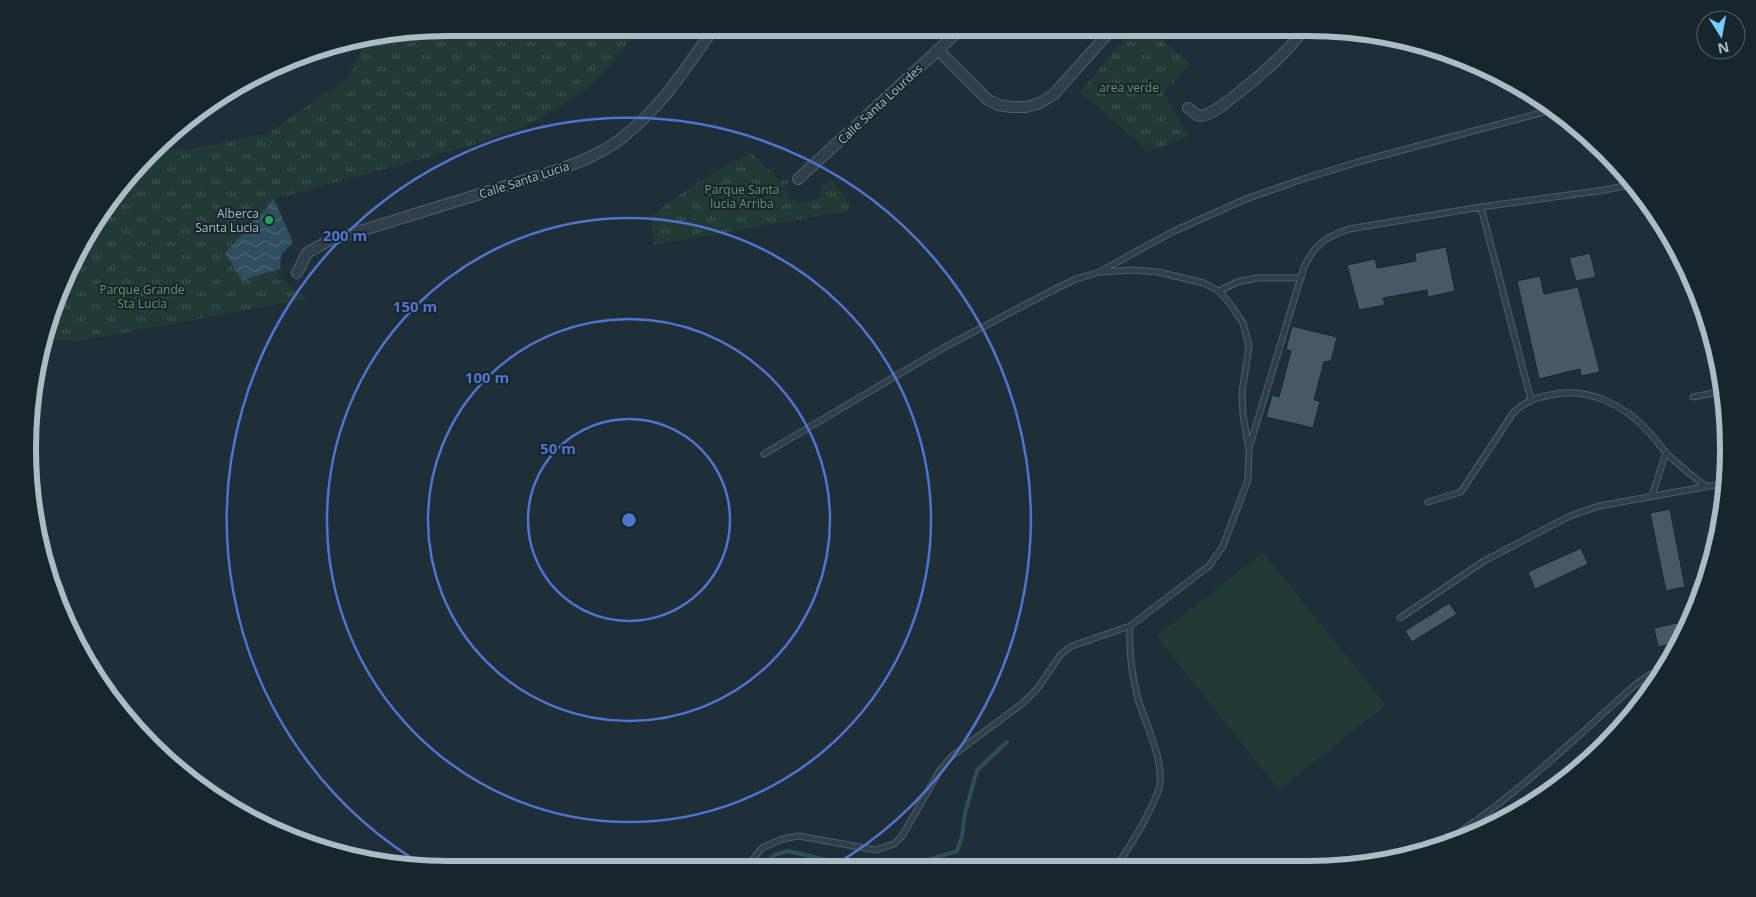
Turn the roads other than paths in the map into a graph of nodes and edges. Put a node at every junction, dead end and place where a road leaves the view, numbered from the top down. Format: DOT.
graph roads {
  1 [pos="708,36"];
  2 [pos="953,36"];
  3 [pos="1105,36"];
  4 [pos="1299,36"];
  5 [pos="938,50"];
  6 [pos="1188,108"];
  7 [pos="1545,112"];
  8 [pos="798,179"];
  9 [pos="1625,186"];
  10 [pos="1481,207"];
  11 [pos="1100,272"];
  12 [pos="297,273"];
  13 [pos="1301,278"];
  14 [pos="1219,291"];
  15 [pos="1716,393"];
  16 [pos="1693,397"];
  17 [pos="1531,400"];
  18 [pos="1249,450"];
  19 [pos="1666,452"];
  20 [pos="764,454"];
  21 [pos="1718,484"];
  22 [pos="1705,486"];
  23 [pos="1652,496"];
  24 [pos="1428,502"];
  25 [pos="1400,618"];
  26 [pos="1130,626"];
  27 [pos="1653,674"];
  28 [pos="1462,830"];
  29 [pos="751,861"];
  30 [pos="1120,861"];
  1 -- 12 [label="street, Calle Santa Lucía"];
  2 -- 5 [label="street, Calle Santa Lourdes"];
  3 -- 5 [label="street"];
  4 -- 6 [label="street"];
  5 -- 8 [label="street, Calle Santa Lourdes"];
  7 -- 11 [label="lane"];
  9 -- 10 [label="lane"];
  10 -- 13 [label="lane"];
  10 -- 17 [label="lane"];
  11 -- 14 [label="lane"];
  11 -- 20 [label="lane"];
  13 -- 14 [label="lane"];
  13 -- 18 [label="lane"];
  14 -- 18 [label="lane"];
  15 -- 16 [label="lane"];
  17 -- 19 [label="lane"];
  17 -- 24 [label="lane"];
  18 -- 26 [label="lane"];
  19 -- 22 [label="lane"];
  19 -- 23 [label="lane"];
  21 -- 22 [label="lane"];
  22 -- 23 [label="lane"];
  23 -- 25 [label="lane"];
  26 -- 29 [label="lane"];
  26 -- 30 [label="lane"];
  27 -- 28 [label="lane"];
}
